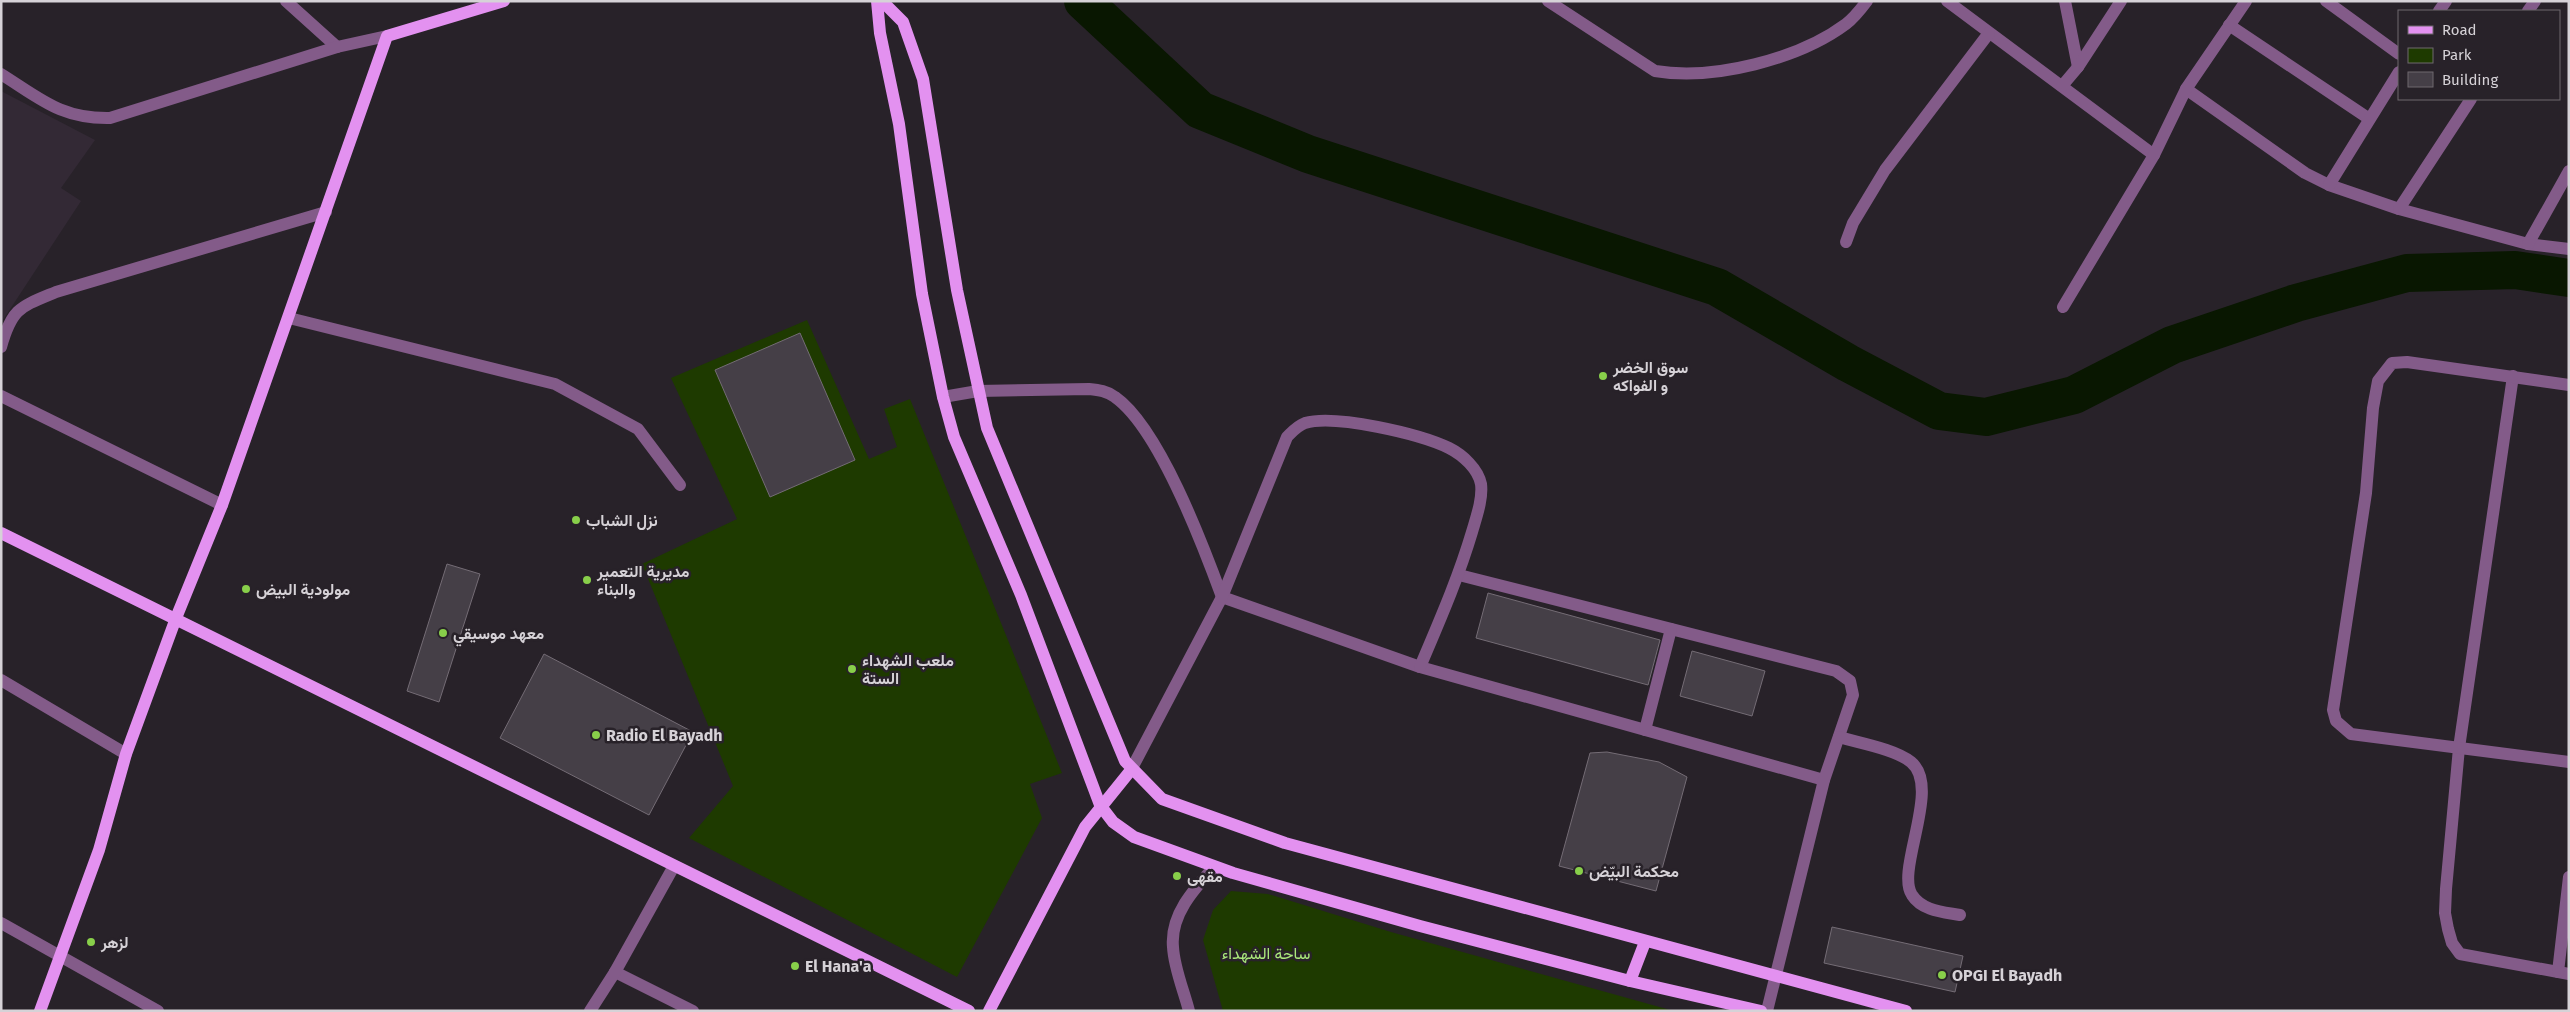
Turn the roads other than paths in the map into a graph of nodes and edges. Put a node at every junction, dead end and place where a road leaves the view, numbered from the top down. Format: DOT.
graph roads {
  1 [pos="286,1"];
  2 [pos="504,1"];
  3 [pos="877,1"];
  4 [pos="882,1"];
  5 [pos="1548,1"];
  6 [pos="1867,1"];
  7 [pos="1947,1"];
  8 [pos="2065,1"];
  9 [pos="2121,1"];
  10 [pos="2246,1"];
  11 [pos="2326,1"];
  12 [pos="2344,6"];
  13 [pos="2229,25"];
  14 [pos="1989,33"];
  15 [pos="387,36"];
  16 [pos="337,46"];
  17 [pos="2398,53"];
  18 [pos="2078,67"];
  19 [pos="2398,73"];
  20 [pos="1,74"];
  21 [pos="2062,86"];
  22 [pos="2186,89"];
  23 [pos="2470,100"];
  24 [pos="2368,118"];
  25 [pos="2154,155"];
  26 [pos="2569,171"];
  27 [pos="2329,185"];
  28 [pos="2399,209"];
  29 [pos="326,212"];
  30 [pos="1846,242"];
  31 [pos="2528,244"];
  32 [pos="2569,249"];
  33 [pos="2063,307"];
  34 [pos="289,318"];
  35 [pos="1,347"];
  36 [pos="2513,376"];
  37 [pos="2569,385"];
  38 [pos="978,391"];
  39 [pos="1,396"];
  40 [pos="943,397"];
  41 [pos="680,485"];
  42 [pos="222,505"];
  43 [pos="1,534"];
  44 [pos="1459,575"];
  45 [pos="1222,597"];
  46 [pos="176,618"];
  47 [pos="1671,629"];
  48 [pos="1420,667"];
  49 [pos="1,680"];
  50 [pos="1645,730"];
  51 [pos="1839,737"];
  52 [pos="2459,748"];
  53 [pos="126,754"];
  54 [pos="2569,762"];
  55 [pos="1131,770"];
  56 [pos="1824,780"];
  57 [pos="1100,805"];
  58 [pos="674,866"];
  59 [pos="1214,867"];
  60 [pos="2569,877"];
  61 [pos="1960,915"];
  62 [pos="1,923"];
  63 [pos="1645,942"];
  64 [pos="60,956"];
  65 [pos="615,972"];
  66 [pos="2563,973"];
  67 [pos="1774,977"];
  68 [pos="1630,981"];
  69 [pos="40,1011"];
  70 [pos="158,1011"];
  71 [pos="590,1011"];
  72 [pos="693,1011"];
  73 [pos="969,1011"];
  74 [pos="989,1011"];
  75 [pos="1189,1011"];
  76 [pos="1761,1011"];
  77 [pos="1767,1011"];
  78 [pos="1906,1011"];
  1 -- 16 [label="street"];
  2 -- 15 [label="main road"];
  3 -- 40 [label="main road"];
  4 -- 38 [label="main road"];
  5 -- 6 [label="street"];
  7 -- 14 [label="street"];
  8 -- 18 [label="street"];
  9 -- 18 [label="street"];
  10 -- 13 [label="street"];
  11 -- 12 [label="street"];
  12 -- 17 [label="street"];
  13 -- 22 [label="street"];
  13 -- 24 [label="street"];
  14 -- 21 [label="street"];
  14 -- 30 [label="street"];
  15 -- 16 [label="street"];
  15 -- 29 [label="main road"];
  16 -- 20 [label="street"];
  18 -- 21 [label="street"];
  19 -- 24 [label="street"];
  21 -- 25 [label="street"];
  22 -- 25 [label="street"];
  22 -- 27 [label="street"];
  23 -- 28 [label="street"];
  24 -- 27 [label="street"];
  25 -- 33 [label="street"];
  26 -- 31 [label="street"];
  27 -- 28 [label="street"];
  28 -- 31 [label="street"];
  29 -- 34 [label="main road"];
  29 -- 35 [label="street"];
  31 -- 32 [label="street"];
  34 -- 41 [label="street"];
  34 -- 42 [label="main road"];
  36 -- 37 [label="street"];
  36 -- 52 [label="street"];
  36 -- 52 [label="street"];
  38 -- 40 [label="street"];
  38 -- 45 [label="street"];
  38 -- 55 [label="main road"];
  39 -- 42 [label="street"];
  40 -- 57 [label="main road"];
  42 -- 46 [label="main road"];
  43 -- 46 [label="main road"];
  44 -- 45 [label="street"];
  44 -- 47 [label="street"];
  44 -- 48 [label="street"];
  45 -- 48 [label="street"];
  45 -- 55 [label="street"];
  46 -- 53 [label="main road"];
  46 -- 58 [label="main road"];
  47 -- 50 [label="street"];
  47 -- 51 [label="street"];
  48 -- 50 [label="street"];
  49 -- 53 [label="street"];
  50 -- 56 [label="street"];
  51 -- 56 [label="street"];
  51 -- 61 [label="street"];
  52 -- 54 [label="street"];
  52 -- 66 [label="street"];
  53 -- 64 [label="main road"];
  55 -- 57 [label="main road"];
  55 -- 63 [label="main road"];
  56 -- 67 [label="street"];
  57 -- 59 [label="main road"];
  57 -- 74 [label="main road"];
  58 -- 65 [label="street"];
  58 -- 73 [label="main road"];
  59 -- 68 [label="main road"];
  59 -- 75 [label="street"];
  60 -- 66 [label="street"];
  62 -- 64 [label="street"];
  63 -- 67 [label="main road"];
  63 -- 68 [label="main road"];
  64 -- 69 [label="main road"];
  64 -- 70 [label="street"];
  65 -- 71 [label="street"];
  65 -- 72 [label="street"];
  67 -- 77 [label="street"];
  67 -- 78 [label="main road"];
  68 -- 76 [label="main road"];
}
